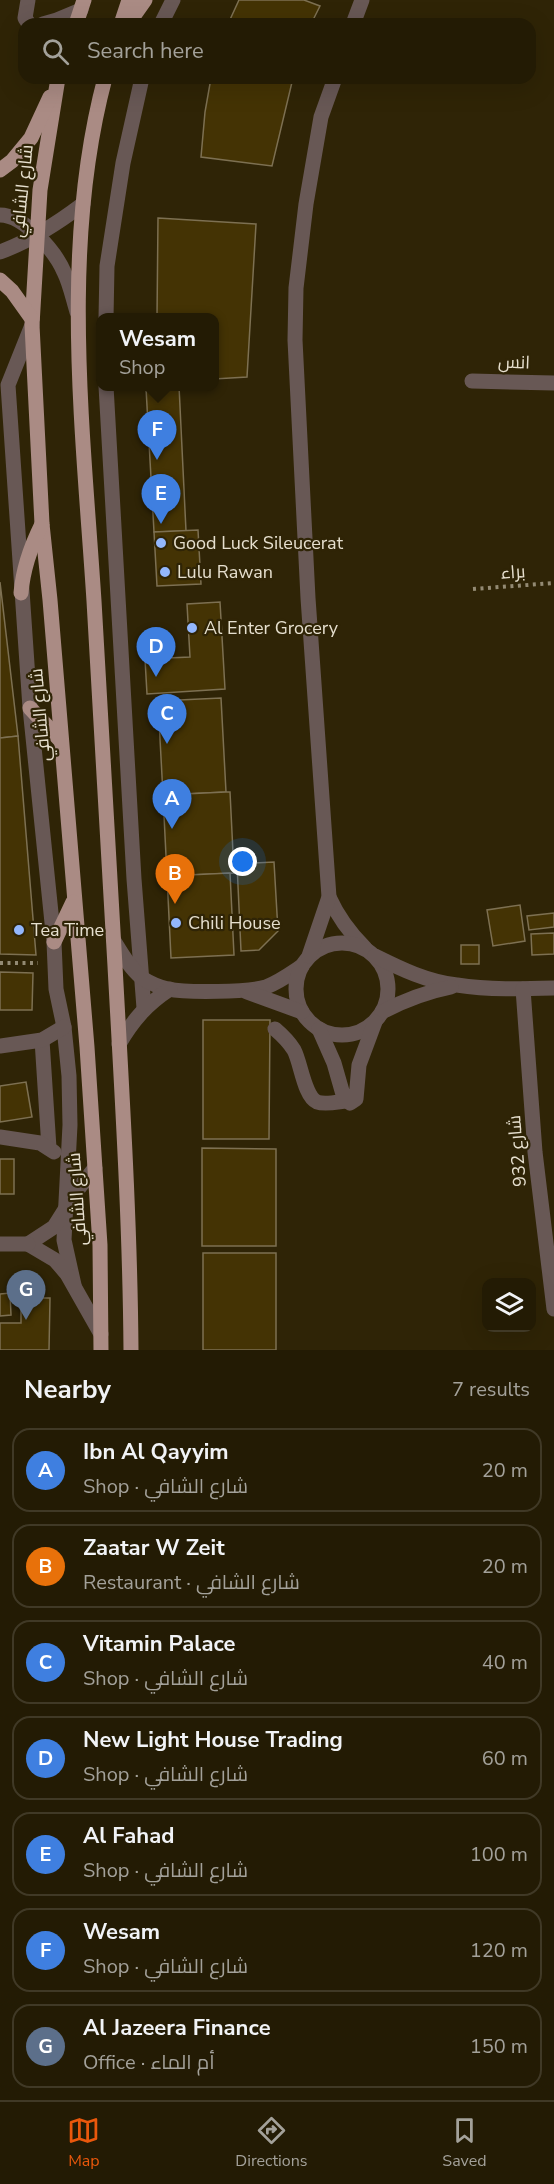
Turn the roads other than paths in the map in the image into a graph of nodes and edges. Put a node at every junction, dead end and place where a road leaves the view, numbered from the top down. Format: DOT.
graph roads {
  1 [pos="28,0"];
  2 [pos="129,0"];
  3 [pos="145,0"];
  4 [pos="173,0"];
  5 [pos="362,0"];
  6 [pos="80,11"];
  7 [pos="25,18"];
  8 [pos="62,18"];
  9 [pos="123,18"];
  10 [pos="132,18"];
  11 [pos="164,18"];
  12 [pos="355,18"];
  13 [pos="56,84"];
  14 [pos="57,84"];
  15 [pos="104,84"];
  16 [pos="141,84"];
  17 [pos="333,84"];
  18 [pos="0,170"];
  19 [pos="83,204"];
  20 [pos="0,215"];
  21 [pos="36,235"];
  22 [pos="0,252"];
  23 [pos="0,280"];
  24 [pos="106,313"];
  25 [pos="79,318"];
  26 [pos="32,322"];
  27 [pos="472,381"];
  28 [pos="554,383"];
  29 [pos="106,391"];
  30 [pos="42,524"];
  31 [pos="21,593"];
  32 [pos="30,708"];
  33 [pos="61,741"];
  34 [pos="329,897"];
  35 [pos="74,899"];
  36 [pos="114,941"];
  37 [pos="54,942"];
  38 [pos="370,952"];
  39 [pos="305,961"];
  40 [pos="143,978"];
  41 [pos="457,985"];
  42 [pos="554,988"];
  43 [pos="170,989"];
  44 [pos="523,989"];
  45 [pos="244,991"];
  46 [pos="144,1008"];
  47 [pos="302,1012"];
  48 [pos="379,1017"];
  49 [pos="64,1027"];
  50 [pos="275,1029"];
  51 [pos="319,1029"];
  52 [pos="42,1040"];
  53 [pos="119,1044"];
  54 [pos="0,1046"];
  55 [pos="346,1101"];
  56 [pos="0,1137"];
  57 [pos="49,1148"];
  58 [pos="94,1168"];
  59 [pos="67,1174"];
  60 [pos="66,1210"];
  61 [pos="0,1244"];
  62 [pos="28,1244"];
  63 [pos="74,1285"];
  64 [pos="554,1309"];
  65 [pos="101,1334"];
  66 [pos="101,1350"];
  67 [pos="131,1350"];
  1 -- 7 [label="street"];
  2 -- 9 [label="main road"];
  3 -- 10 [label="main road"];
  4 -- 11 [label="street"];
  5 -- 12 [label="street"];
  6 -- 8 [label="street"];
  13 -- 18 [label="main road"];
  14 -- 21 [label="main road, شارع الشافي"];
  15 -- 19 [label="main road"];
  16 -- 24 [label="street"];
  17 -- 34 [label="street"];
  19 -- 21 [label="street"];
  19 -- 25 [label="main road"];
  20 -- 21 [label="street"];
  21 -- 22 [label="street"];
  21 -- 25 [label="street"];
  21 -- 26 [label="main road, شارع الشافي"];
  23 -- 26 [label="main road"];
  25 -- 36 [label="main road"];
  26 -- 30 [label="main road, شارع الشافي"];
  26 -- 31 [label="street"];
  27 -- 28 [label="street, انس"];
  29 -- 40 [label="street"];
  30 -- 31 [label="main road"];
  30 -- 33 [label="main road, شارع الشافي"];
  31 -- 32 [label="street"];
  32 -- 33 [label="main road"];
  32 -- 37 [label="street"];
  33 -- 35 [label="main road, شارع الشافي"];
  34 -- 38 [label="street"];
  34 -- 39 [label="street"];
  35 -- 37 [label="main road"];
  35 -- 58 [label="main road, شارع الشافي"];
  36 -- 40 [label="street"];
  36 -- 53 [label="main road"];
  37 -- 49 [label="street"];
  38 -- 39 [label="street"];
  38 -- 41 [label="street"];
  38 -- 48 [label="street"];
  39 -- 45 [label="street"];
  39 -- 47 [label="street"];
  40 -- 43 [label="street"];
  40 -- 46 [label="street"];
  41 -- 44 [label="street"];
  41 -- 48 [label="street"];
  42 -- 44 [label="street"];
  43 -- 45 [label="street"];
  43 -- 46 [label="street"];
  44 -- 64 [label="street, شارع 932"];
  45 -- 47 [label="street"];
  46 -- 53 [label="street"];
  47 -- 51 [label="street"];
  48 -- 51 [label="street"];
  48 -- 55 [label="street"];
  49 -- 52 [label="street"];
  49 -- 59 [label="street"];
  50 -- 55 [label="street"];
  51 -- 55 [label="street"];
  52 -- 54 [label="street"];
  52 -- 57 [label="street"];
  53 -- 67 [label="main road"];
  56 -- 57 [label="street"];
  57 -- 59 [label="street"];
  58 -- 60 [label="street"];
  58 -- 65 [label="main road, شارع الشافي"];
  59 -- 60 [label="street"];
  60 -- 62 [label="street"];
  60 -- 63 [label="street"];
  61 -- 62 [label="street"];
  62 -- 63 [label="street"];
  63 -- 65 [label="street"];
  65 -- 66 [label="main road, شارع الشافي"];
}
